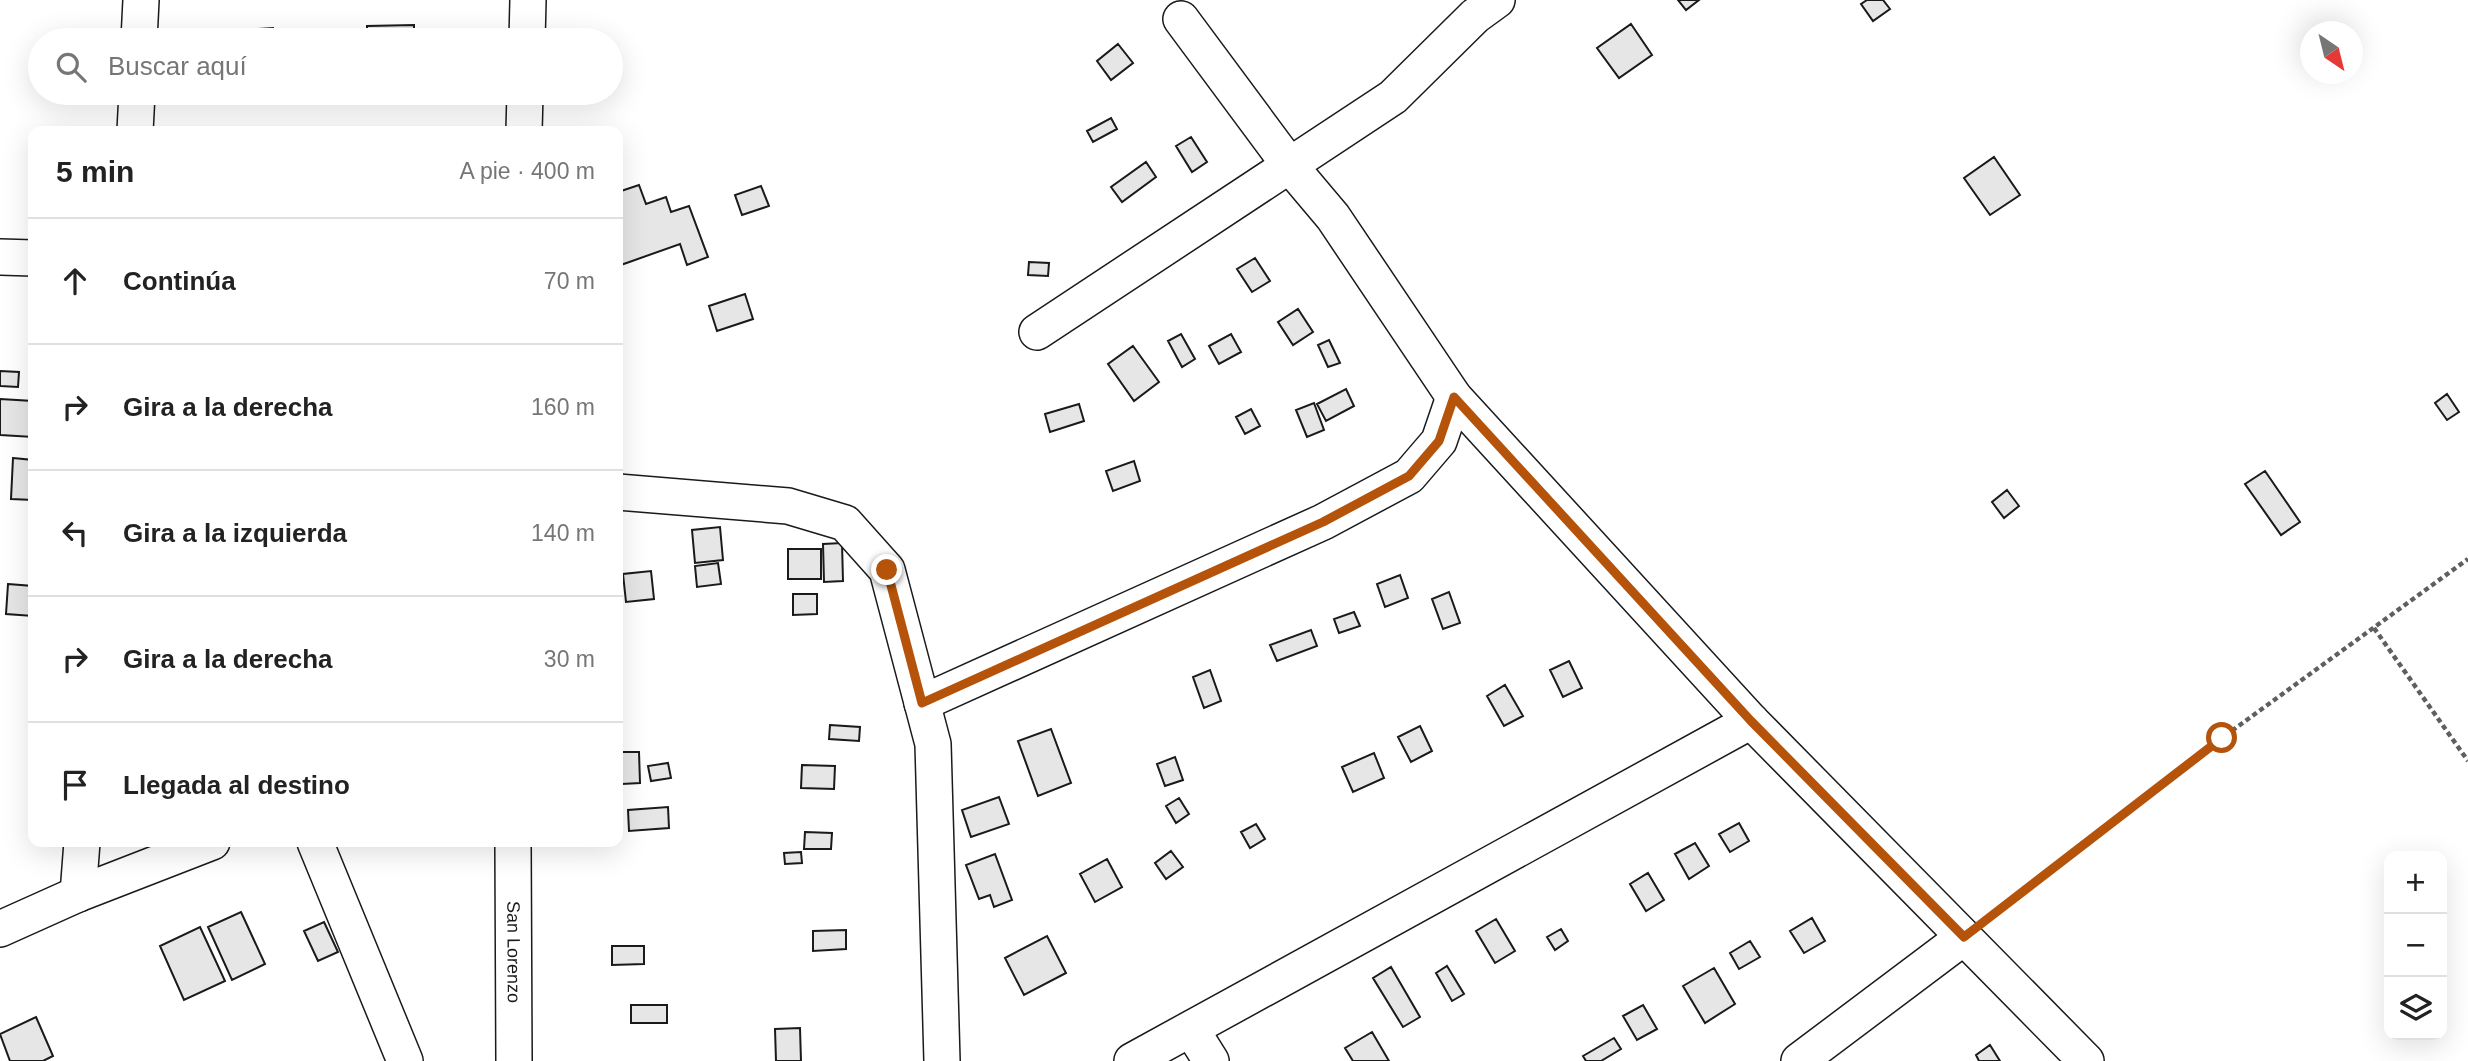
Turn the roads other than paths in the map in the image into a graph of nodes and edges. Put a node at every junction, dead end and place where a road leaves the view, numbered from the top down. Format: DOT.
graph roads {
  1 [pos="141,0"];
  2 [pos="528,0"];
  3 [pos="1497,0"];
  4 [pos="1181,19"];
  5 [pos="140,28"];
  6 [pos="527,28"];
  7 [pos="136,105"];
  8 [pos="525,105"];
  9 [pos="135,126"];
  10 [pos="524,126"];
  11 [pos="1290,166"];
  12 [pos="0,257"];
  13 [pos="28,258"];
  14 [pos="1037,332"];
  15 [pos="1454,397"];
  16 [pos="623,492"];
  17 [pos="922,703"];
  18 [pos="1751,721"];
  19 [pos="82,847"];
  20 [pos="199,847"];
  21 [pos="316,847"];
  22 [pos="513,847"];
  23 [pos="78,894"];
  24 [pos="0,929"];
  25 [pos="1964,937"];
  26 [pos="1191,1029"];
  27 [pos="405,1061"];
  28 [pos="514,1061"];
  29 [pos="942,1061"];
  30 [pos="1132,1061"];
  31 [pos="1211,1061"];
  32 [pos="1799,1061"];
  33 [pos="2086,1061"];
  1 -- 5 [label="street"];
  2 -- 6 [label="street"];
  3 -- 11 [label="street"];
  4 -- 11 [label="street"];
  7 -- 9 [label="street"];
  8 -- 10 [label="street"];
  11 -- 14 [label="street"];
  11 -- 15 [label="street"];
  12 -- 13 [label="street"];
  15 -- 17 [label="street"];
  15 -- 18 [label="street"];
  16 -- 17 [label="street"];
  17 -- 29 [label="street"];
  18 -- 25 [label="street"];
  18 -- 26 [label="street"];
  19 -- 23 [label="street"];
  20 -- 23 [label="street"];
  21 -- 27 [label="street"];
  22 -- 28 [label="street, San Lorenzo"];
  23 -- 24 [label="street"];
  25 -- 32 [label="street"];
  25 -- 33 [label="street"];
  26 -- 30 [label="street"];
  26 -- 31 [label="street"];
}
